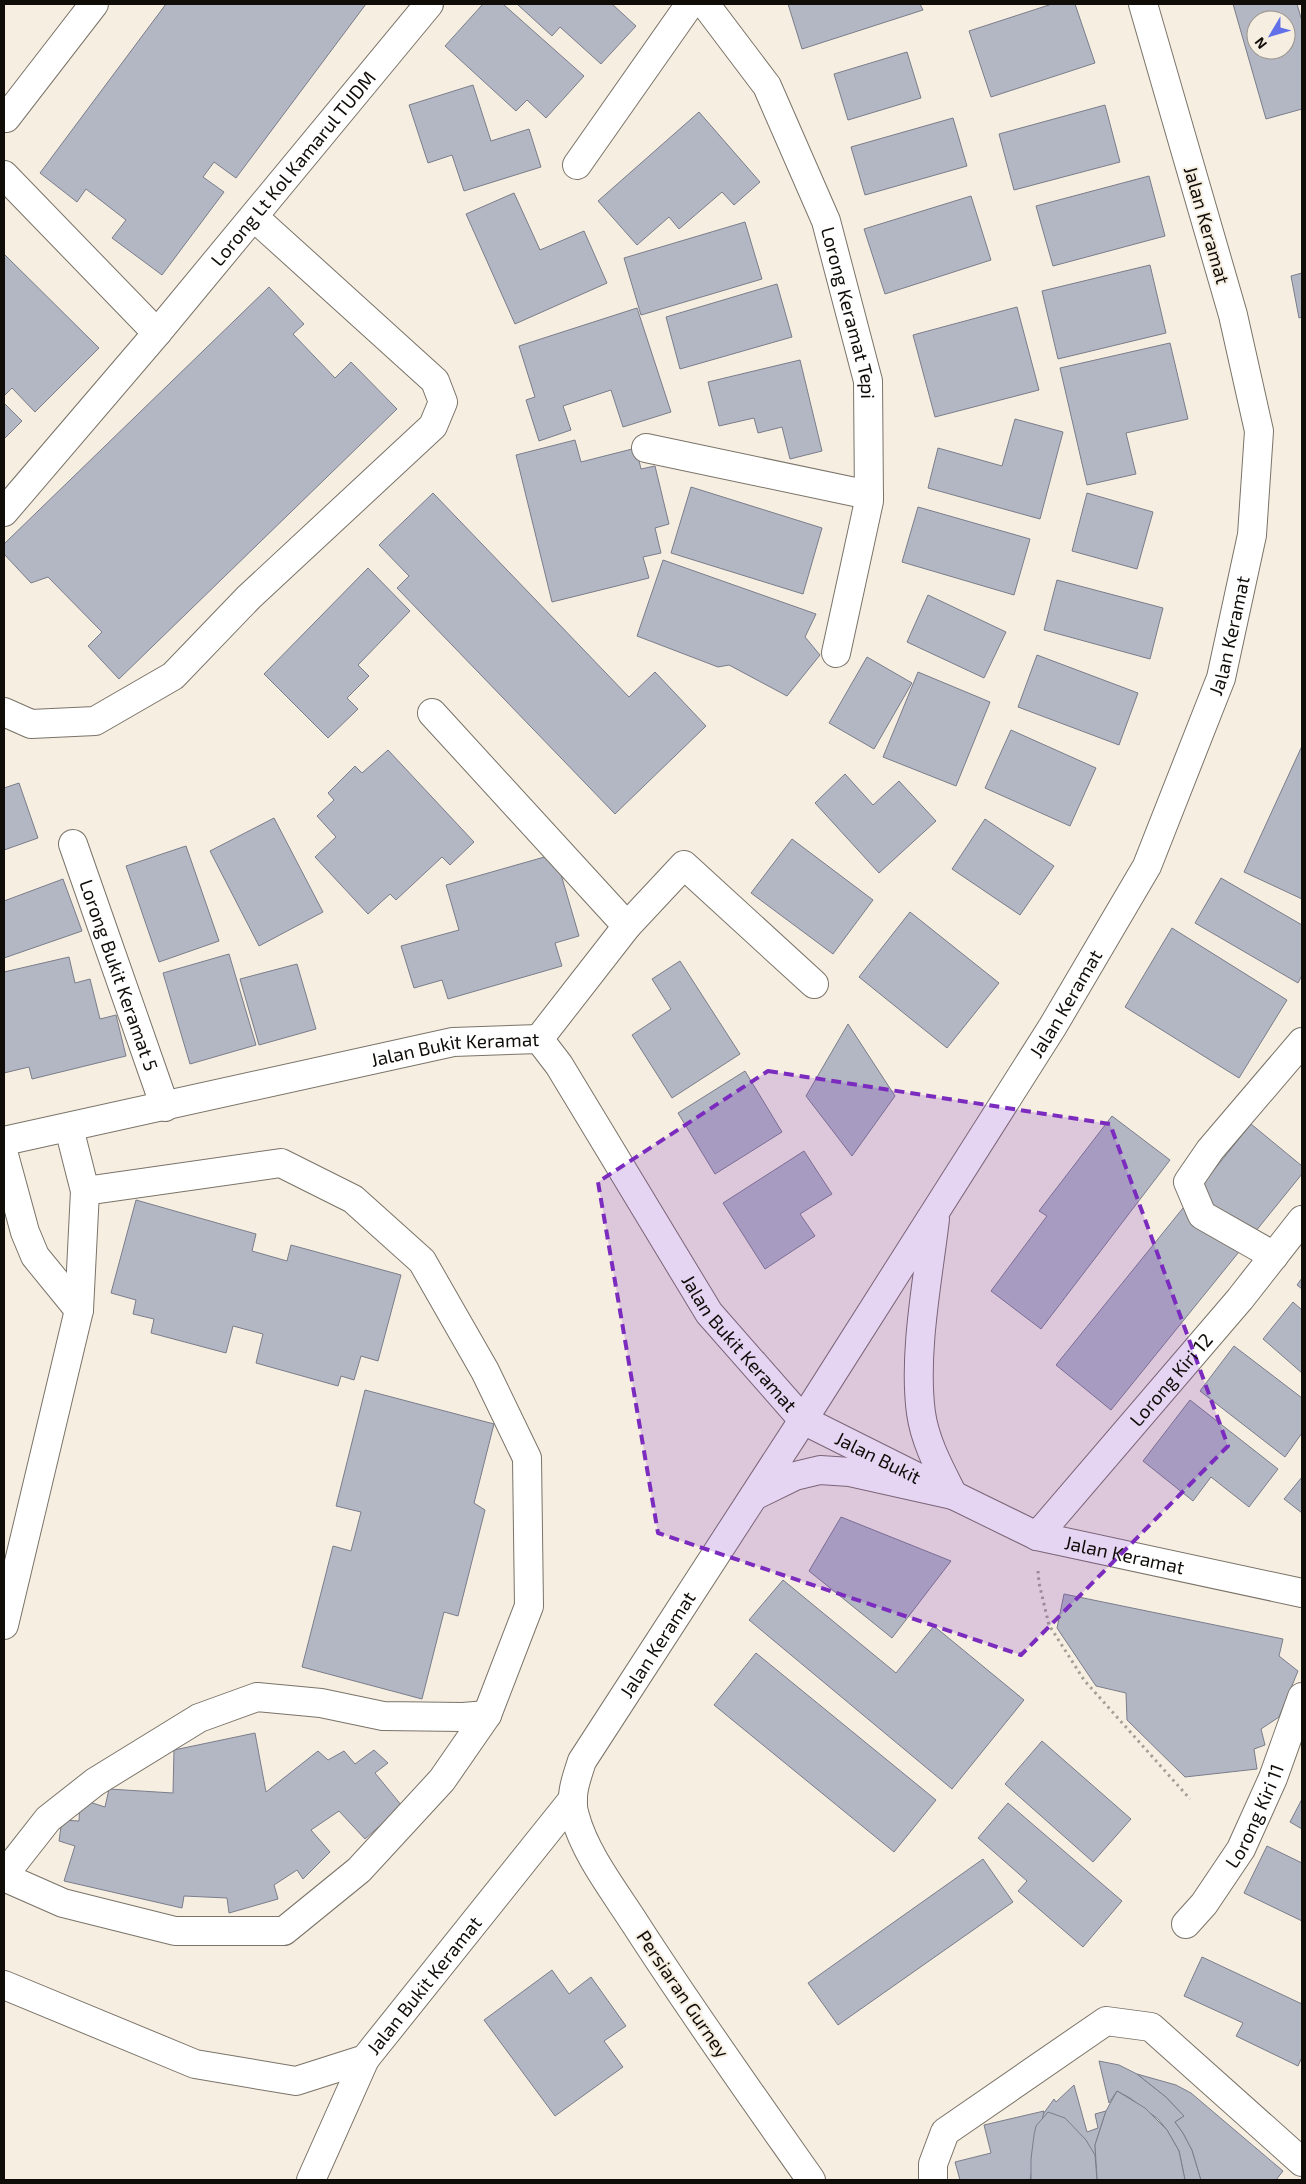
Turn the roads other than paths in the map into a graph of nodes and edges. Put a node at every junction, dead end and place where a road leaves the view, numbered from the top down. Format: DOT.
graph roads {
  1 [pos="94,4"];
  2 [pos="429,4"];
  3 [pos="690,4"];
  4 [pos="705,4"];
  5 [pos="1143,4"];
  6 [pos="5,119"];
  7 [pos="576,165"];
  8 [pos="4,176"];
  9 [pos="254,217"];
  10 [pos="157,333"];
  11 [pos="646,448"];
  12 [pos="869,495"];
  13 [pos="4,512"];
  14 [pos="836,653"];
  15 [pos="4,712"];
  16 [pos="432,713"];
  17 [pos="73,844"];
  18 [pos="627,926"];
  19 [pos="814,984"];
  20 [pos="540,1039"];
  21 [pos="1302,1042"];
  22 [pos="165,1106"];
  23 [pos="69,1128"];
  24 [pos="4,1141"];
  25 [pos="4,1155"];
  26 [pos="85,1191"];
  27 [pos="936,1211"];
  28 [pos="1302,1220"];
  29 [pos="1274,1256"];
  30 [pos="79,1310"];
  31 [pos="804,1420"];
  32 [pos="954,1495"];
  33 [pos="754,1496"];
  34 [pos="1037,1536"];
  35 [pos="1302,1593"];
  36 [pos="4,1625"];
  37 [pos="1302,1697"];
  38 [pos="487,1715"];
  39 [pos="572,1799"];
  40 [pos="4,1876"];
  41 [pos="1186,1924"];
  42 [pos="4,1984"];
  43 [pos="365,2058"];
  44 [pos="1302,2162"];
  45 [pos="311,2180"];
  46 [pos="811,2180"];
  47 [pos="933,2180"];
  1 -- 6 [label="street"];
  2 -- 9 [label="street, Lorong Lt Kol Kamarul TUDM"];
  3 -- 7 [label="street"];
  4 -- 12 [label="street, Lorong Keramat Tepi"];
  5 -- 27 [label="street, Jalan Keramat"];
  8 -- 10 [label="street"];
  9 -- 10 [label="street, Lorong Lt Kol Kamarul TUDM"];
  9 -- 15 [label="street"];
  10 -- 13 [label="street, Lorong Lt Kol Kamarul TUDM"];
  11 -- 12 [label="street"];
  12 -- 14 [label="street, Lorong Keramat Tepi"];
  16 -- 18 [label="street"];
  17 -- 22 [label="street, Lorong Bukit Keramat 5"];
  18 -- 19 [label="street"];
  18 -- 20 [label="street"];
  20 -- 22 [label="street, Jalan Bukit Keramat"];
  20 -- 31 [label="street, Jalan Bukit Keramat"];
  21 -- 29 [label="street"];
  22 -- 23 [label="street, Jalan Bukit Keramat"];
  23 -- 24 [label="street, Jalan Bukit Keramat"];
  23 -- 26 [label="street"];
  25 -- 30 [label="street"];
  26 -- 30 [label="street"];
  26 -- 38 [label="street"];
  27 -- 31 [label="street, Jalan Keramat"];
  27 -- 32 [label="street, Jalan Keramat"];
  28 -- 29 [label="street, Lorong Kiri 12"];
  29 -- 34 [label="street, Lorong Kiri 12"];
  30 -- 36 [label="street"];
  31 -- 32 [label="street, Jalan Bukit"];
  31 -- 33 [label="street, Jalan Keramat"];
  32 -- 33 [label="street, Jalan Keramat"];
  32 -- 34 [label="street, Jalan Keramat"];
  33 -- 39 [label="street, Jalan Keramat"];
  34 -- 35 [label="street, Jalan Keramat"];
  37 -- 41 [label="street, Lorong Kiri 11"];
  38 -- 40 [label="street"];
  38 -- 40 [label="street"];
  39 -- 43 [label="street, Jalan Bukit Keramat"];
  39 -- 46 [label="street, Persiaran Gurney"];
  42 -- 43 [label="street, Jalan Bukit Keramat"];
  43 -- 45 [label="street"];
  44 -- 47 [label="street"];
}
